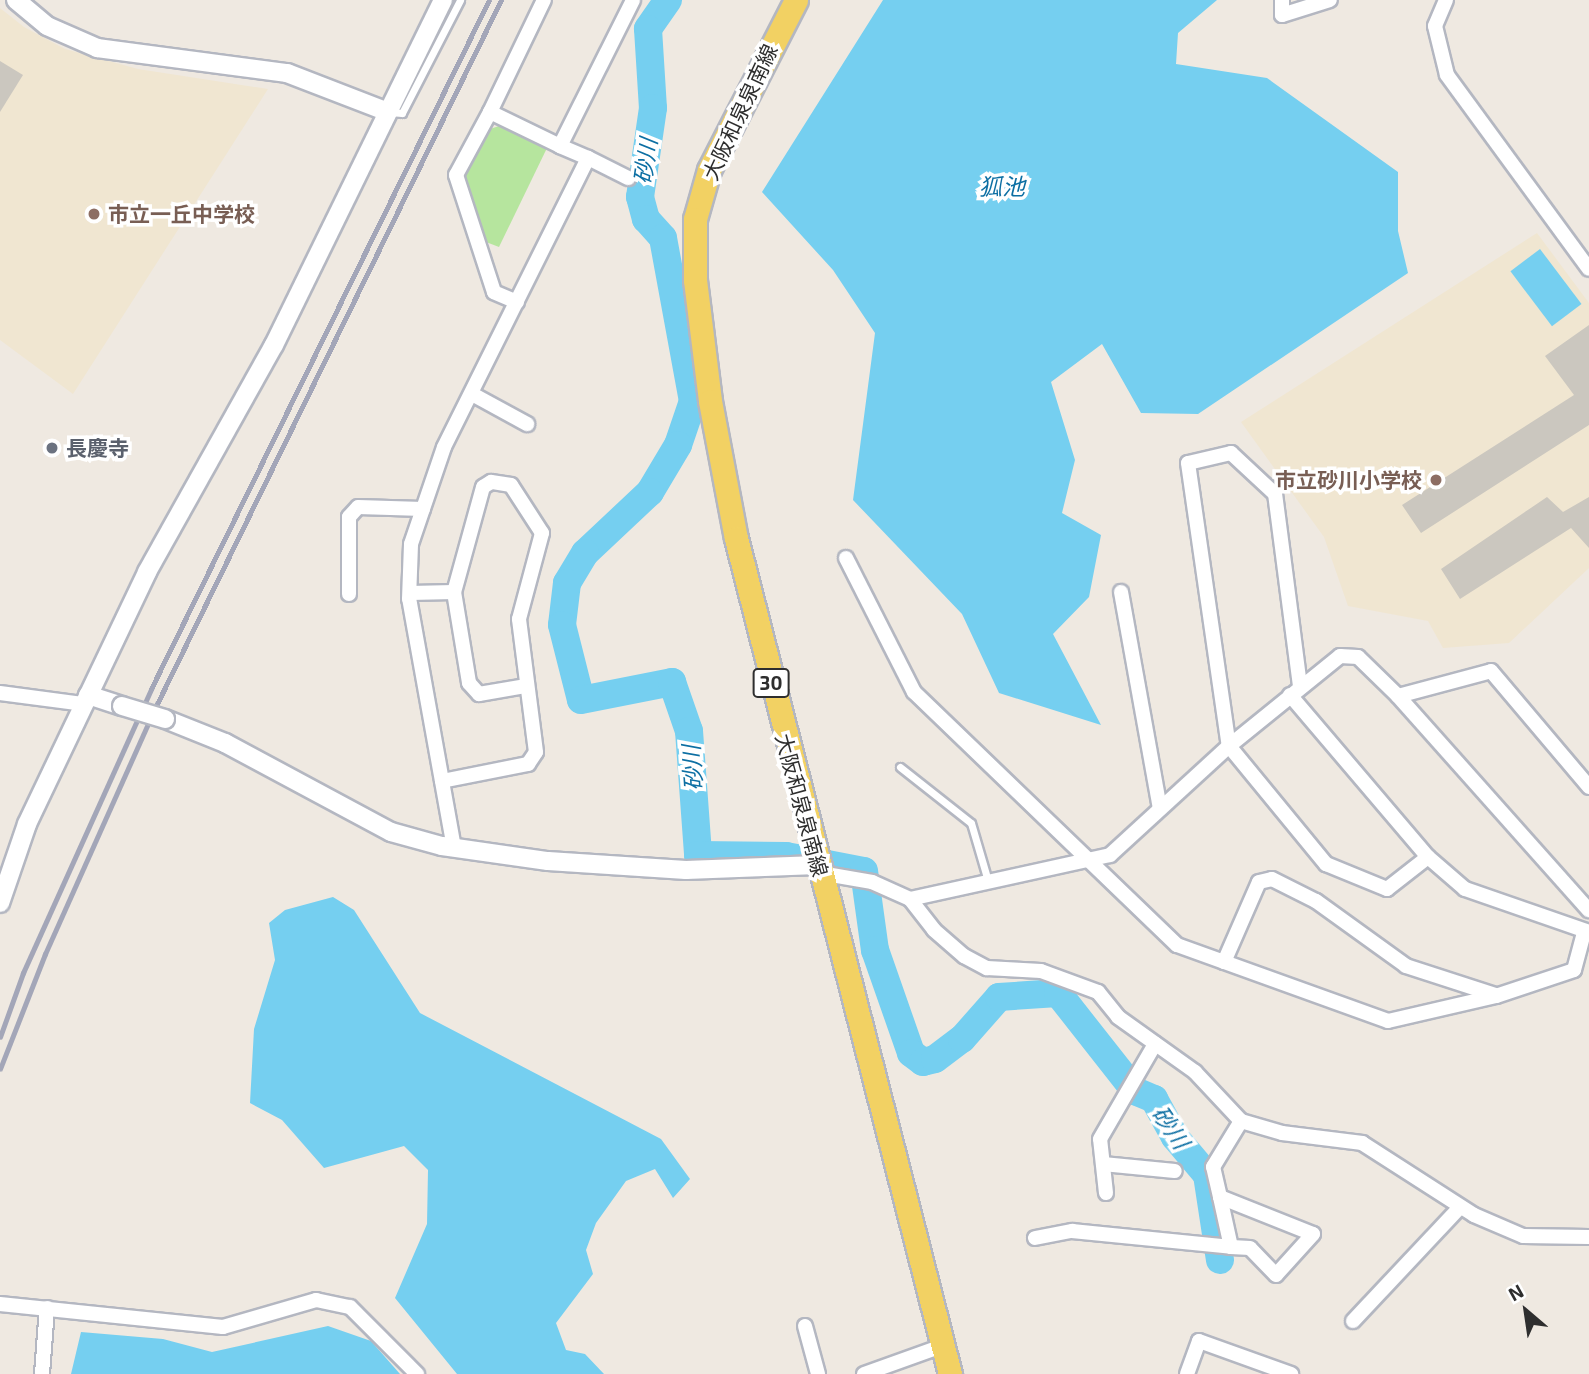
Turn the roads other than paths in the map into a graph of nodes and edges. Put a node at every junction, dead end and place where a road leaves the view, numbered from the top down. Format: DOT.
graph roads {
  1 [pos="16,0"];
  2 [pos="443,0"];
  3 [pos="460,0"];
  4 [pos="544,0"];
  5 [pos="633,0"];
  6 [pos="796,0"];
  7 [pos="1282,0"];
  8 [pos="1330,0"];
  9 [pos="1446,0"];
  10 [pos="388,112"];
  11 [pos="490,112"];
  12 [pos="560,146"];
  13 [pos="588,158"];
  14 [pos="628,178"];
  15 [pos="1589,270"];
  16 [pos="517,302"];
  17 [pos="472,394"];
  18 [pos="527,424"];
  19 [pos="423,509"];
  20 [pos="846,558"];
  21 [pos="454,592"];
  22 [pos="1121,592"];
  23 [pos="410,593"];
  24 [pos="349,594"];
  25 [pos="526,685"];
  26 [pos="1295,690"];
  27 [pos="0,693"];
  28 [pos="1398,696"];
  29 [pos="86,700"];
  30 [pos="1229,746"];
  31 [pos="900,767"];
  32 [pos="442,781"];
  33 [pos="1589,787"];
  34 [pos="1160,809"];
  35 [pos="454,848"];
  36 [pos="1427,857"];
  37 [pos="1087,861"];
  38 [pos="819,869"];
  39 [pos="988,881"];
  40 [pos="910,900"];
  41 [pos="0,902"];
  42 [pos="1589,910"];
  43 [pos="1587,932"];
  44 [pos="1224,962"];
  45 [pos="1496,996"];
  46 [pos="1155,1044"];
  47 [pos="1241,1121"];
  48 [pos="1103,1164"];
  49 [pos="1175,1171"];
  50 [pos="1107,1193"];
  51 [pos="1220,1197"];
  52 [pos="1460,1207"];
  53 [pos="1589,1237"];
  54 [pos="1035,1238"];
  55 [pos="1231,1247"];
  56 [pos="0,1304"];
  57 [pos="47,1308"];
  58 [pos="1353,1321"];
  59 [pos="805,1326"];
  60 [pos="942,1346"];
  61 [pos="42,1374"];
  62 [pos="417,1374"];
  63 [pos="818,1374"];
  64 [pos="864,1374"];
  65 [pos="950,1374"];
  66 [pos="1187,1374"];
  67 [pos="1291,1374"];
  1 -- 10 [label="street"];
  2 -- 10 [label="street"];
  3 -- 10 [label="lane"];
  4 -- 11 [label="street"];
  5 -- 12 [label="street"];
  6 -- 38 [label="main road, 大阪和泉泉南線 / 30"];
  7 -- 8 [label="street"];
  9 -- 15 [label="street"];
  10 -- 29 [label="street"];
  11 -- 12 [label="street"];
  11 -- 16 [label="street"];
  12 -- 13 [label="street"];
  13 -- 14 [label="street"];
  13 -- 16 [label="street"];
  16 -- 17 [label="street"];
  17 -- 18 [label="street"];
  17 -- 19 [label="street"];
  19 -- 23 [label="street"];
  19 -- 24 [label="street"];
  20 -- 37 [label="street"];
  21 -- 23 [label="street"];
  21 -- 25 [label="street"];
  21 -- 25 [label="street"];
  22 -- 34 [label="street"];
  23 -- 32 [label="street"];
  25 -- 32 [label="street"];
  26 -- 28 [label="street"];
  26 -- 30 [label="street"];
  26 -- 30 [label="street"];
  26 -- 36 [label="street"];
  27 -- 29 [label="street"];
  28 -- 33 [label="street"];
  28 -- 42 [label="street"];
  29 -- 35 [label="street, bridge"];
  29 -- 41 [label="street"];
  30 -- 34 [label="street"];
  30 -- 36 [label="street"];
  31 -- 39 [label="lane"];
  32 -- 35 [label="street"];
  34 -- 37 [label="street"];
  35 -- 38 [label="street"];
  36 -- 43 [label="street"];
  37 -- 39 [label="street"];
  37 -- 44 [label="street"];
  38 -- 40 [label="street"];
  38 -- 60 [label="main road, 大阪和泉泉南線 / 30"];
  39 -- 40 [label="street"];
  40 -- 46 [label="street"];
  43 -- 45 [label="street"];
  44 -- 45 [label="street"];
  44 -- 45 [label="street"];
  46 -- 47 [label="street"];
  46 -- 48 [label="street"];
  47 -- 51 [label="street"];
  47 -- 52 [label="street"];
  48 -- 49 [label="street"];
  48 -- 50 [label="street"];
  51 -- 55 [label="street"];
  51 -- 55 [label="street"];
  52 -- 53 [label="street"];
  52 -- 58 [label="street"];
  54 -- 55 [label="street"];
  56 -- 57 [label="street"];
  57 -- 61 [label="street"];
  57 -- 62 [label="street"];
  59 -- 63 [label="street"];
  60 -- 64 [label="street"];
  60 -- 65 [label="main road, 大阪和泉泉南線 / 30"];
  66 -- 67 [label="street"];
}
